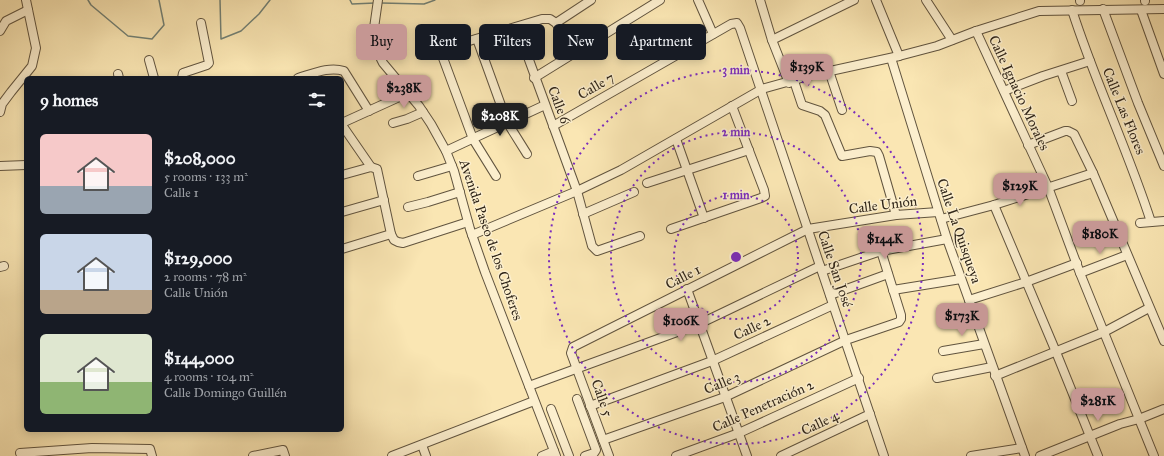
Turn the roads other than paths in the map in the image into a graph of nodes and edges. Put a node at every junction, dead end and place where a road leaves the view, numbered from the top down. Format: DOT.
graph roads {
  1 [pos="26,0"];
  2 [pos="378,0"];
  3 [pos="591,0"];
  4 [pos="660,0"];
  5 [pos="698,0"];
  6 [pos="760,0"];
  7 [pos="854,0"];
  8 [pos="876,0"];
  9 [pos="926,0"];
  10 [pos="1103,9"];
  11 [pos="1164,9"];
  12 [pos="28,10"];
  13 [pos="1072,10"];
  14 [pos="1140,10"];
  15 [pos="201,23"];
  16 [pos="556,23"];
  17 [pos="526,24"];
  18 [pos="0,31"];
  19 [pos="976,31"];
  20 [pos="608,33"];
  21 [pos="714,34"];
  22 [pos="477,39"];
  23 [pos="772,40"];
  24 [pos="952,40"];
  25 [pos="900,56"];
  26 [pos="891,58"];
  27 [pos="149,60"];
  28 [pos="528,60"];
  29 [pos="564,60"];
  30 [pos="1090,61"];
  31 [pos="829,71"];
  32 [pos="1061,71"];
  33 [pos="1164,74"];
  34 [pos="153,76"];
  35 [pos="182,76"];
  36 [pos="309,76"];
  37 [pos="534,78"];
  38 [pos="791,82"];
  39 [pos="762,90"];
  40 [pos="1004,91"];
  41 [pos="408,93"];
  42 [pos="1072,101"];
  43 [pos="545,104"];
  44 [pos="732,106"];
  45 [pos="842,110"];
  46 [pos="368,111"];
  47 [pos="0,112"];
  48 [pos="423,112"];
  49 [pos="507,122"];
  50 [pos="344,123"];
  51 [pos="393,123"];
  52 [pos="553,126"];
  53 [pos="346,137"];
  54 [pos="473,139"];
  55 [pos="676,139"];
  56 [pos="1028,145"];
  57 [pos="749,150"];
  58 [pos="446,151"];
  59 [pos="527,154"];
  60 [pos="24,165"];
  61 [pos="0,166"];
  62 [pos="452,166"];
  63 [pos="1164,166"];
  64 [pos="371,167"];
  65 [pos="687,170"];
  66 [pos="1093,173"];
  67 [pos="344,174"];
  68 [pos="418,176"];
  69 [pos="496,176"];
  70 [pos="647,183"];
  71 [pos="1048,187"];
  72 [pos="577,191"];
  73 [pos="460,192"];
  74 [pos="634,192"];
  75 [pos="384,200"];
  76 [pos="994,205"];
  77 [pos="408,207"];
  78 [pos="344,211"];
  79 [pos="583,214"];
  80 [pos="896,215"];
  81 [pos="939,216"];
  82 [pos="704,218"];
  83 [pos="1164,221"];
  84 [pos="468,222"];
  85 [pos="1151,222"];
  86 [pos="1140,223"];
  87 [pos="672,229"];
  88 [pos="808,229"];
  89 [pos="391,234"];
  90 [pos="472,235"];
  91 [pos="640,236"];
  92 [pos="947,239"];
  93 [pos="344,248"];
  94 [pos="881,251"];
  95 [pos="1127,255"];
  96 [pos="1077,263"];
  97 [pos="821,268"];
  98 [pos="1080,273"];
  99 [pos="888,274"];
  100 [pos="961,278"];
  101 [pos="1026,282"];
  102 [pos="687,289"];
  103 [pos="893,290"];
  104 [pos="830,295"];
  105 [pos="969,300"];
  106 [pos="833,305"];
  107 [pos="1149,308"];
  108 [pos="699,324"];
  109 [pos="1104,332"];
  110 [pos="846,340"];
  111 [pos="1164,342"];
  112 [pos="984,344"];
  113 [pos="572,349"];
  114 [pos="943,351"];
  115 [pos="1056,352"];
  116 [pos="712,361"];
  117 [pos="992,367"];
  118 [pos="577,368"];
  119 [pos="995,376"];
  120 [pos="859,378"];
  121 [pos="937,378"];
  122 [pos="529,386"];
  123 [pos="725,397"];
  124 [pos="577,399"];
  125 [pos="534,401"];
  126 [pos="590,406"];
  127 [pos="1164,408"];
  128 [pos="551,409"];
  129 [pos="870,414"];
  130 [pos="1139,419"];
  131 [pos="739,433"];
  132 [pos="1090,436"];
  133 [pos="603,440"];
  134 [pos="422,445"];
  135 [pos="92,452"];
  136 [pos="1024,452"];
  137 [pos="1060,452"];
  138 [pos="20,453"];
  139 [pos="555,454"];
  140 [pos="152,456"];
  141 [pos="253,456"];
  142 [pos="285,456"];
  143 [pos="392,456"];
  144 [pos="426,456"];
  145 [pos="542,456"];
  146 [pos="569,456"];
  147 [pos="585,456"];
  148 [pos="609,456"];
  149 [pos="676,456"];
  150 [pos="747,456"];
  151 [pos="781,456"];
  152 [pos="884,456"];
  153 [pos="971,456"];
  154 [pos="1040,456"];
  155 [pos="1098,456"];
  156 [pos="1154,456"];
  1 -- 12 [label="street"];
  2 -- 41 [label="street, Avenida Paseo de los Choferes"];
  3 -- 16 [label="street"];
  4 -- 20 [label="street"];
  5 -- 21 [label="street"];
  6 -- 23 [label="street"];
  7 -- 23 [label="street"];
  8 -- 25 [label="street"];
  9 -- 24 [label="street"];
  10 -- 13 [label="street"];
  10 -- 14 [label="street"];
  10 -- 63 [label="street"];
  11 -- 14 [label="street"];
  12 -- 18 [label="street"];
  12 -- 47 [label="street"];
  13 -- 19 [label="street"];
  13 -- 30 [label="street, Calle Las Flores"];
  14 -- 33 [label="street"];
  15 -- 35 [label="street"];
  16 -- 17 [label="street"];
  19 -- 24 [label="street"];
  19 -- 40 [label="street, Calle Ignacio Morales"];
  21 -- 39 [label="street, Calle 7"];
  21 -- 52 [label="street, Calle 7"];
  22 -- 49 [label="street"];
  22 -- 54 [label="street"];
  23 -- 38 [label="street"];
  24 -- 25 [label="street"];
  25 -- 26 [label="street"];
  26 -- 31 [label="street"];
  26 -- 81 [label="street, Calle La Quisqueya"];
  27 -- 34 [label="street"];
  28 -- 37 [label="street, Calle 6"];
  29 -- 37 [label="street"];
  30 -- 32 [label="street"];
  30 -- 85 [label="street, Calle Las Flores"];
  31 -- 38 [label="street"];
  31 -- 45 [label="street"];
  32 -- 40 [label="street"];
  32 -- 42 [label="street"];
  36 -- 46 [label="street"];
  37 -- 43 [label="street, Calle 6"];
  38 -- 39 [label="street"];
  38 -- 80 [label="street"];
  39 -- 44 [label="street"];
  39 -- 88 [label="street, Calle San José"];
  40 -- 56 [label="street, Calle Ignacio Morales"];
  41 -- 46 [label="street"];
  41 -- 48 [label="street, Avenida Paseo de los Choferes"];
  43 -- 49 [label="street"];
  43 -- 52 [label="street, Calle 6"];
  44 -- 55 [label="street"];
  44 -- 57 [label="street"];
  46 -- 50 [label="street"];
  48 -- 51 [label="street"];
  48 -- 58 [label="street, Avenida Paseo de los Choferes"];
  49 -- 54 [label="street"];
  49 -- 59 [label="street"];
  52 -- 72 [label="street, Calle 6"];
  53 -- 64 [label="street"];
  54 -- 58 [label="street"];
  54 -- 69 [label="street"];
  55 -- 65 [label="street"];
  55 -- 72 [label="street"];
  56 -- 66 [label="street"];
  56 -- 71 [label="street, Calle Ignacio Morales"];
  57 -- 65 [label="street"];
  57 -- 82 [label="street"];
  58 -- 62 [label="street, Avenida Paseo de los Choferes"];
  60 -- 61 [label="street"];
  62 -- 68 [label="street"];
  62 -- 73 [label="street, Avenida Paseo de los Choferes"];
  64 -- 67 [label="street"];
  64 -- 75 [label="street"];
  65 -- 70 [label="street"];
  65 -- 82 [label="street"];
  66 -- 71 [label="street, Calle Unión"];
  66 -- 95 [label="street"];
  71 -- 76 [label="street, Calle Unión"];
  71 -- 96 [label="street, Calle Ignacio Morales"];
  72 -- 79 [label="street, Calle 6"];
  72 -- 90 [label="street"];
  73 -- 77 [label="street"];
  73 -- 84 [label="street, Avenida Paseo de los Choferes"];
  74 -- 79 [label="street"];
  75 -- 78 [label="street"];
  75 -- 89 [label="street"];
  76 -- 81 [label="street, Calle Unión"];
  76 -- 101 [label="street"];
  79 -- 91 [label="street, Calle 6"];
  80 -- 81 [label="street, Calle Unión"];
  80 -- 88 [label="street, Calle Unión"];
  81 -- 92 [label="street, Calle La Quisqueya"];
  82 -- 87 [label="street"];
  83 -- 85 [label="street"];
  84 -- 89 [label="street"];
  84 -- 90 [label="street, Avenida Paseo de los Choferes"];
  85 -- 86 [label="street"];
  88 -- 97 [label="street, Calle San José"];
  88 -- 102 [label="street, Calle 1"];
  89 -- 93 [label="street"];
  90 -- 122 [label="street, Avenida Paseo de los Choferes"];
  92 -- 94 [label="street"];
  92 -- 100 [label="street, Calle La Quisqueya"];
  94 -- 97 [label="street"];
  94 -- 99 [label="street"];
  95 -- 98 [label="street"];
  95 -- 107 [label="street"];
  96 -- 98 [label="street, Calle Ignacio Morales"];
  96 -- 101 [label="street"];
  97 -- 104 [label="street, Calle San José"];
  97 -- 108 [label="street"];
  98 -- 109 [label="street, Calle Ignacio Morales"];
  99 -- 103 [label="street"];
  99 -- 104 [label="street"];
  100 -- 103 [label="street"];
  100 -- 105 [label="street, Calle La Quisqueya"];
  101 -- 105 [label="street"];
  101 -- 115 [label="street"];
  102 -- 108 [label="street"];
  102 -- 113 [label="street, Calle 1"];
  103 -- 110 [label="street, Calle 3"];
  104 -- 106 [label="street, Calle San José"];
  105 -- 112 [label="street, Calle La Quisqueya"];
  106 -- 110 [label="street, Calle San José"];
  106 -- 116 [label="street, Calle 2"];
  107 -- 109 [label="street"];
  107 -- 111 [label="street"];
  108 -- 116 [label="street"];
  108 -- 118 [label="street"];
  109 -- 115 [label="street"];
  109 -- 130 [label="street, Calle Ignacio Morales"];
  110 -- 120 [label="street, Calle San José"];
  110 -- 123 [label="street, Calle 3"];
  112 -- 114 [label="street"];
  112 -- 117 [label="street, Calle La Quisqueya"];
  113 -- 118 [label="street, Calle 5"];
  115 -- 119 [label="street"];
  115 -- 132 [label="street"];
  116 -- 123 [label="street"];
  116 -- 126 [label="street, Calle 2"];
  117 -- 119 [label="street, Calle La Quisqueya"];
  117 -- 121 [label="street"];
  118 -- 122 [label="street"];
  118 -- 126 [label="street, Calle 5"];
  119 -- 136 [label="street, Calle La Quisqueya"];
  120 -- 129 [label="street, Calle San José"];
  120 -- 131 [label="street, Calle Penetración 2"];
  122 -- 125 [label="street, Avenida Paseo de los Choferes"];
  123 -- 131 [label="street"];
  123 -- 133 [label="street, Calle 3"];
  124 -- 147 [label="street"];
  125 -- 134 [label="street"];
  125 -- 139 [label="street, Avenida Paseo de los Choferes"];
  126 -- 133 [label="street, Calle 5"];
  127 -- 130 [label="street"];
  128 -- 146 [label="street"];
  129 -- 151 [label="street, Calle 4"];
  129 -- 152 [label="street, Calle San José"];
  130 -- 132 [label="street"];
  130 -- 156 [label="street, Calle Ignacio Morales"];
  131 -- 149 [label="street, Calle Penetración 2"];
  131 -- 150 [label="street"];
  132 -- 137 [label="street"];
  132 -- 155 [label="street"];
  133 -- 148 [label="street, Calle 5"];
  134 -- 143 [label="street"];
  134 -- 144 [label="street"];
  135 -- 138 [label="street"];
  135 -- 140 [label="street"];
  136 -- 153 [label="street"];
  137 -- 154 [label="street"];
  139 -- 145 [label="street"];
  141 -- 142 [label="street"];
}
